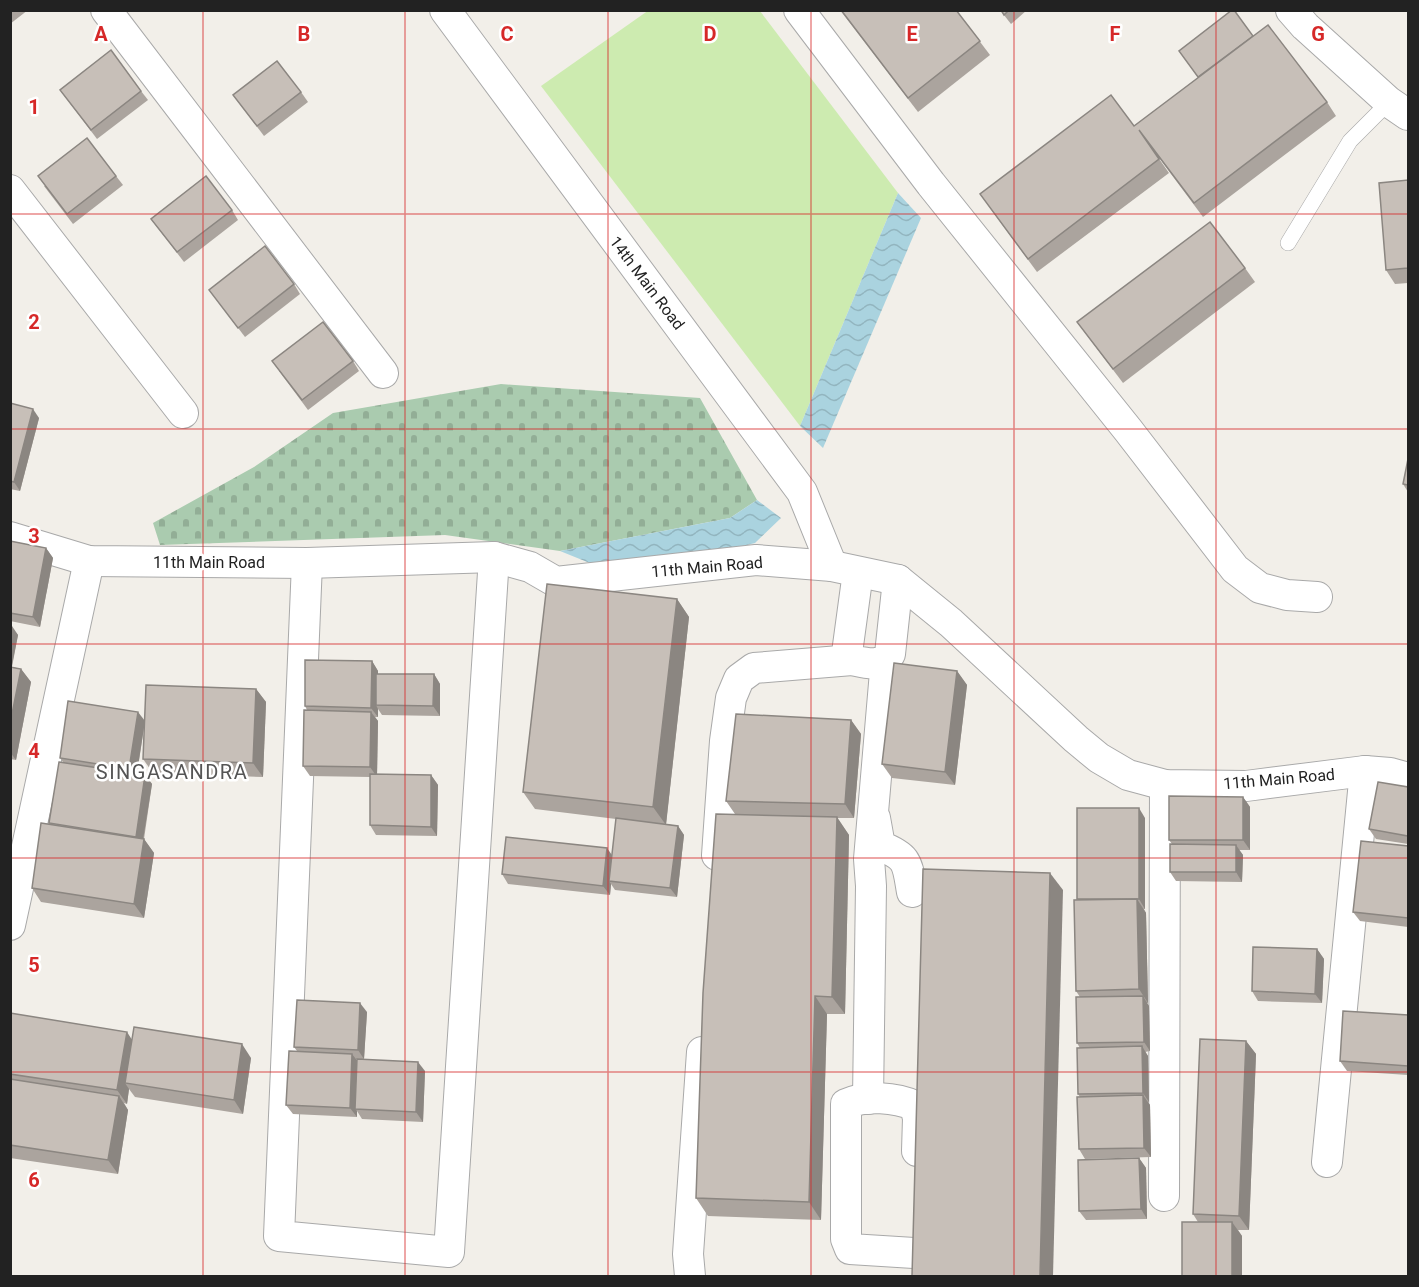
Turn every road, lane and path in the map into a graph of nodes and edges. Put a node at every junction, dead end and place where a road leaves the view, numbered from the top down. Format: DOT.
graph roads {
  1 [pos="106,10"];
  2 [pos="445,10"];
  3 [pos="1291,10"];
  4 [pos="800,11"];
  5 [pos="1399,108"];
  6 [pos="10,190"];
  7 [pos="1288,243"];
  8 [pos="383,373"];
  9 [pos="183,413"];
  10 [pos="10,537"];
  11 [pos="494,557"];
  12 [pos="89,561"];
  13 [pos="307,562"];
  14 [pos="845,569"];
  15 [pos="898,580"];
  16 [pos="1317,597"];
  17 [pos="852,660"];
  18 [pos="886,660"];
  19 [pos="1365,771"];
  20 [pos="1408,778"];
  21 [pos="1165,785"];
  22 [pos="873,803"];
  23 [pos="715,884"];
  24 [pos="912,892"];
  25 [pos="10,925"];
  26 [pos="704,1027"];
  27 [pos="868,1099"];
  28 [pos="1327,1162"];
  29 [pos="917,1174"];
  30 [pos="1164,1196"];
  31 [pos="914,1253"];
  32 [pos="690,1276"];
  1 -- 8 [label="street"];
  2 -- 14 [label="street, 14th Main Road"];
  3 -- 5 [label="street"];
  4 -- 16 [label="street"];
  5 -- 7 [label="lane"];
  6 -- 9 [label="street"];
  10 -- 12 [label="street, 11th Main Road"];
  11 -- 13 [label="street, 11th Main Road"];
  11 -- 13 [label="street"];
  11 -- 14 [label="street, 11th Main Road"];
  12 -- 13 [label="street, 11th Main Road"];
  12 -- 25 [label="street"];
  14 -- 15 [label="street, 11th Main Road"];
  14 -- 17 [label="street"];
  15 -- 18 [label="street"];
  15 -- 21 [label="street, 11th Main Road"];
  17 -- 18 [label="street"];
  17 -- 23 [label="street"];
  18 -- 22 [label="street"];
  19 -- 20 [label="street, 11th Main Road"];
  19 -- 21 [label="street, 11th Main Road"];
  19 -- 28 [label="street"];
  21 -- 30 [label="street"];
  22 -- 24 [label="street"];
  22 -- 27 [label="street"];
  26 -- 32 [label="street"];
  27 -- 29 [label="street"];
  27 -- 31 [label="street"];
}
